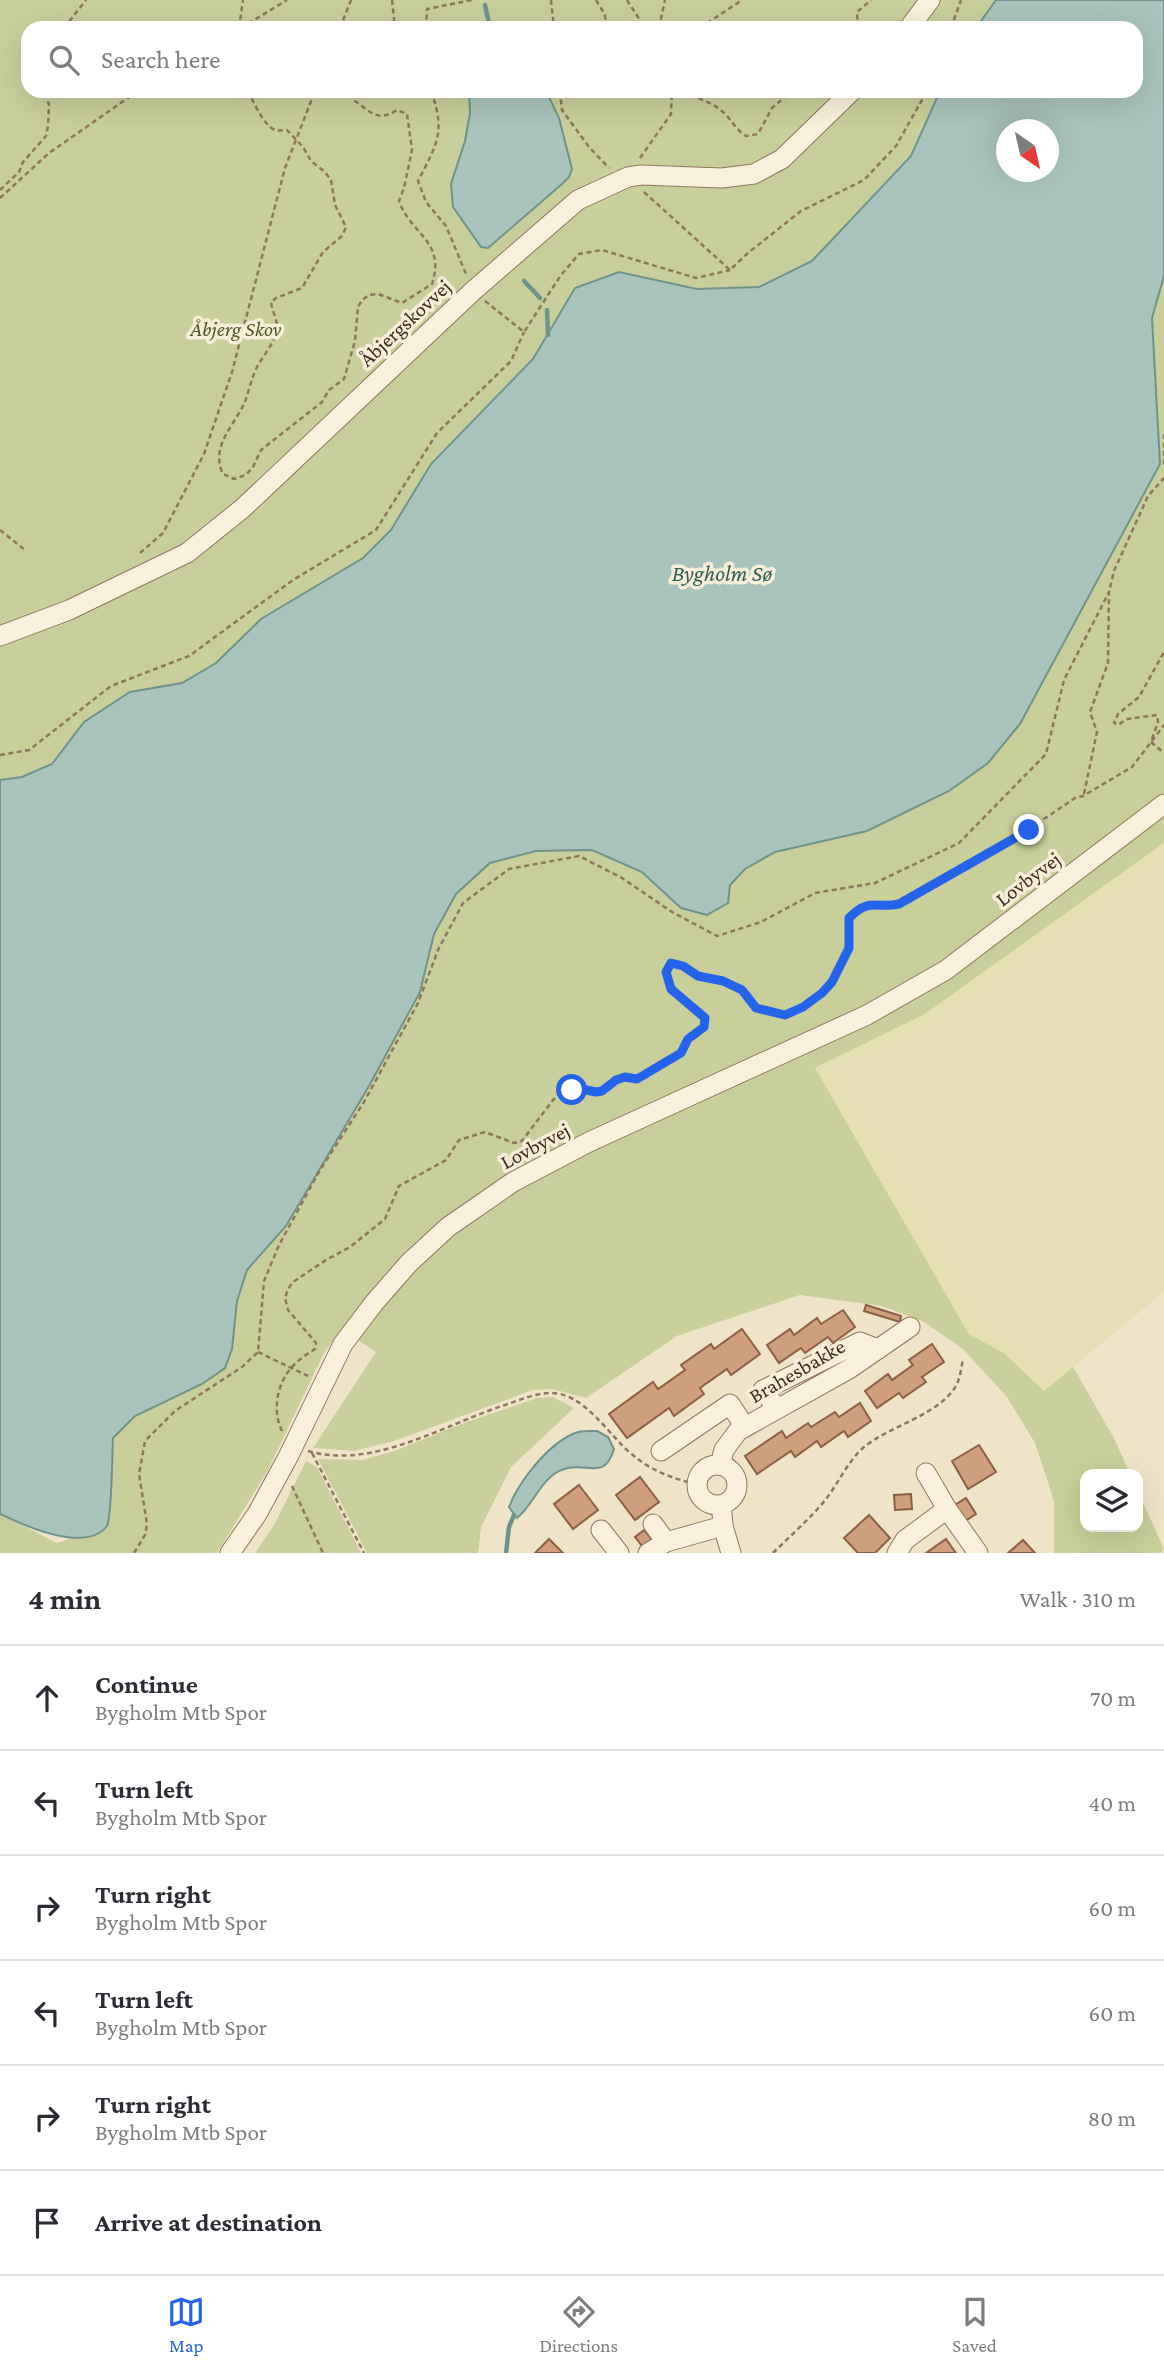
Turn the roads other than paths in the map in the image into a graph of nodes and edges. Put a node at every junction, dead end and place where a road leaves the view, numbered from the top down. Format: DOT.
graph roads {
  1 [pos="930,0"];
  2 [pos="914,21"];
  3 [pos="845,98"];
  4 [pos="0,636"];
  5 [pos="1164,804"];
  6 [pos="910,1327"];
  7 [pos="745,1427"];
  8 [pos="661,1451"];
  9 [pos="720,1465"];
  10 [pos="926,1473"];
  11 [pos="722,1504"];
  12 [pos="947,1509"];
  13 [pos="653,1524"];
  14 [pos="723,1526"];
  15 [pos="601,1530"];
  16 [pos="674,1545"];
  17 [pos="230,1553"];
  18 [pos="619,1553"];
  19 [pos="648,1553"];
  20 [pos="731,1553"];
  21 [pos="897,1553"];
  22 [pos="978,1553"];
  1 -- 2 [label="street"];
  3 -- 4 [label="street, Åbjergskovvej"];
  5 -- 17 [label="street, Lovbyvej"];
  6 -- 7 [label="street, Brahesbakke"];
  7 -- 8 [label="street"];
  7 -- 9 [label="street, Brahesbakke"];
  9 -- 11 [label="street"];
  9 -- 11 [label="street, Brahesbakke"];
  10 -- 12 [label="street"];
  11 -- 14 [label="street"];
  12 -- 21 [label="street"];
  12 -- 22 [label="street"];
  13 -- 16 [label="street"];
  14 -- 16 [label="street"];
  14 -- 20 [label="street"];
  15 -- 18 [label="street"];
  16 -- 19 [label="street"];
}
